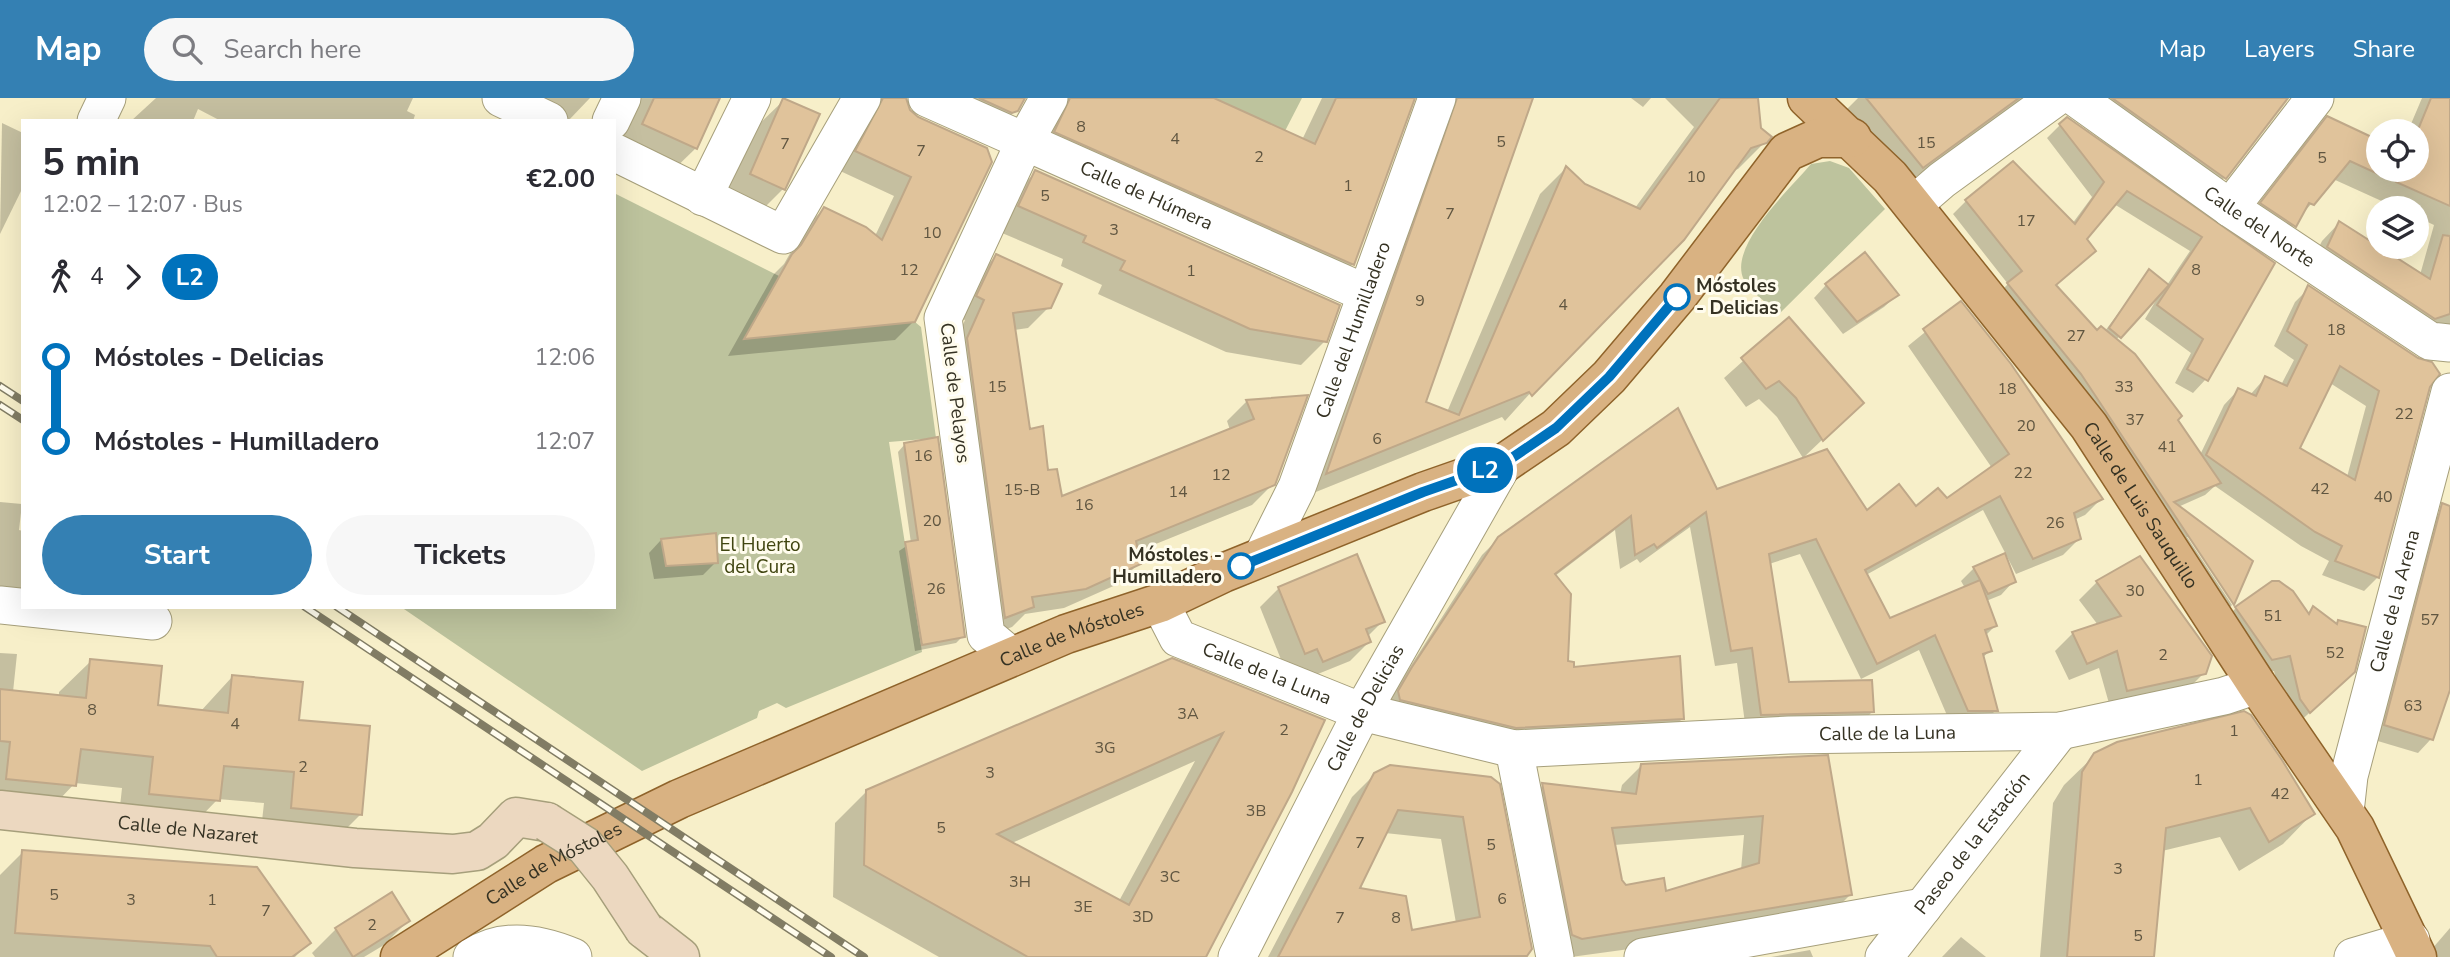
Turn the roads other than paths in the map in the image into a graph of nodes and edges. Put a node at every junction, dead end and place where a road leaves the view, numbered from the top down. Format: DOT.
graph roads {
  1 [pos="107,98"];
  2 [pos="501,98"];
  3 [pos="622,98"];
  4 [pos="752,98"];
  5 [pos="862,98"];
  6 [pos="927,98"];
  7 [pos="1049,98"];
  8 [pos="1437,98"];
  9 [pos="2055,98"];
  10 [pos="2076,98"];
  11 [pos="2315,98"];
  12 [pos="1819,102"];
  13 [pos="97,119"];
  14 [pos="545,119"];
  15 [pos="612,119"];
  16 [pos="1852,138"];
  17 [pos="1024,141"];
  18 [pos="616,153"];
  19 [pos="703,197"];
  20 [pos="1913,205"];
  21 [pos="2230,208"];
  22 [pos="1365,293"];
  23 [pos="2450,342"];
  24 [pos="2450,393"];
  25 [pos="1503,464"];
  26 [pos="1262,558"];
  27 [pos="1160,603"];
  28 [pos="0,606"];
  29 [pos="21,608"];
  30 [pos="31,609"];
  31 [pos="153,621"];
  32 [pos="1012,657"];
  33 [pos="2257,685"];
  34 [pos="1362,712"];
  35 [pos="2060,732"];
  36 [pos="1514,750"];
  37 [pos="0,810"];
  38 [pos="2345,812"];
  39 [pos="1923,907"];
  40 [pos="654,943"];
  41 [pos="2414,949"];
  42 [pos="400,957"];
  43 [pos="472,957"];
  44 [pos="573,957"];
  45 [pos="680,957"];
  46 [pos="1237,957"];
  47 [pos="1555,957"];
  48 [pos="1643,957"];
  49 [pos="1884,957"];
  50 [pos="2353,957"];
  1 -- 13 [label="street"];
  2 -- 14 [label="street"];
  3 -- 15 [label="street"];
  4 -- 19 [label="street"];
  5 -- 19 [label="street"];
  6 -- 17 [label="street, Calle de Húmera"];
  7 -- 17 [label="street, Calle de Pelayos"];
  8 -- 22 [label="street, Calle del Humilladero"];
  9 -- 20 [label="street"];
  10 -- 21 [label="street, Calle del Norte"];
  11 -- 21 [label="street"];
  12 -- 16 [label="main road, Calle de Luis Sauquillo"];
  16 -- 20 [label="main road, Calle de Luis Sauquillo"];
  16 -- 25 [label="main road, Calle de Móstoles"];
  17 -- 22 [label="street, Calle de Húmera"];
  17 -- 32 [label="street, Calle de Pelayos"];
  18 -- 19 [label="street"];
  20 -- 33 [label="main road, Calle de Luis Sauquillo"];
  21 -- 23 [label="street, Calle del Norte"];
  22 -- 26 [label="street, Calle del Humilladero"];
  24 -- 38 [label="street, Calle de la Arena"];
  25 -- 26 [label="main road, Calle de Móstoles"];
  25 -- 34 [label="street, Calle de Delicias"];
  26 -- 27 [label="main road, Calle de Móstoles"];
  27 -- 32 [label="main road, Calle de Móstoles"];
  27 -- 34 [label="street, Calle de la Luna"];
  28 -- 29 [label="street"];
  30 -- 31 [label="street"];
  32 -- 42 [label="main road, Calle de Móstoles"];
  33 -- 35 [label="street, Calle de la Luna"];
  33 -- 38 [label="main road, Calle de Luis Sauquillo"];
  34 -- 36 [label="street, Calle de la Luna"];
  34 -- 46 [label="street, Calle de Delicias"];
  35 -- 36 [label="street, Calle de la Luna"];
  35 -- 39 [label="street, Paseo de la Estación"];
  36 -- 47 [label="street"];
  37 -- 40 [label="street, Calle de Nazaret, bridge"];
  38 -- 41 [label="main road, Calle de Luis Sauquillo"];
  39 -- 48 [label="street"];
  39 -- 49 [label="street, Paseo de la Estación"];
  40 -- 45 [label="street"];
  41 -- 50 [label="street"];
  43 -- 44 [label="street"];
}
